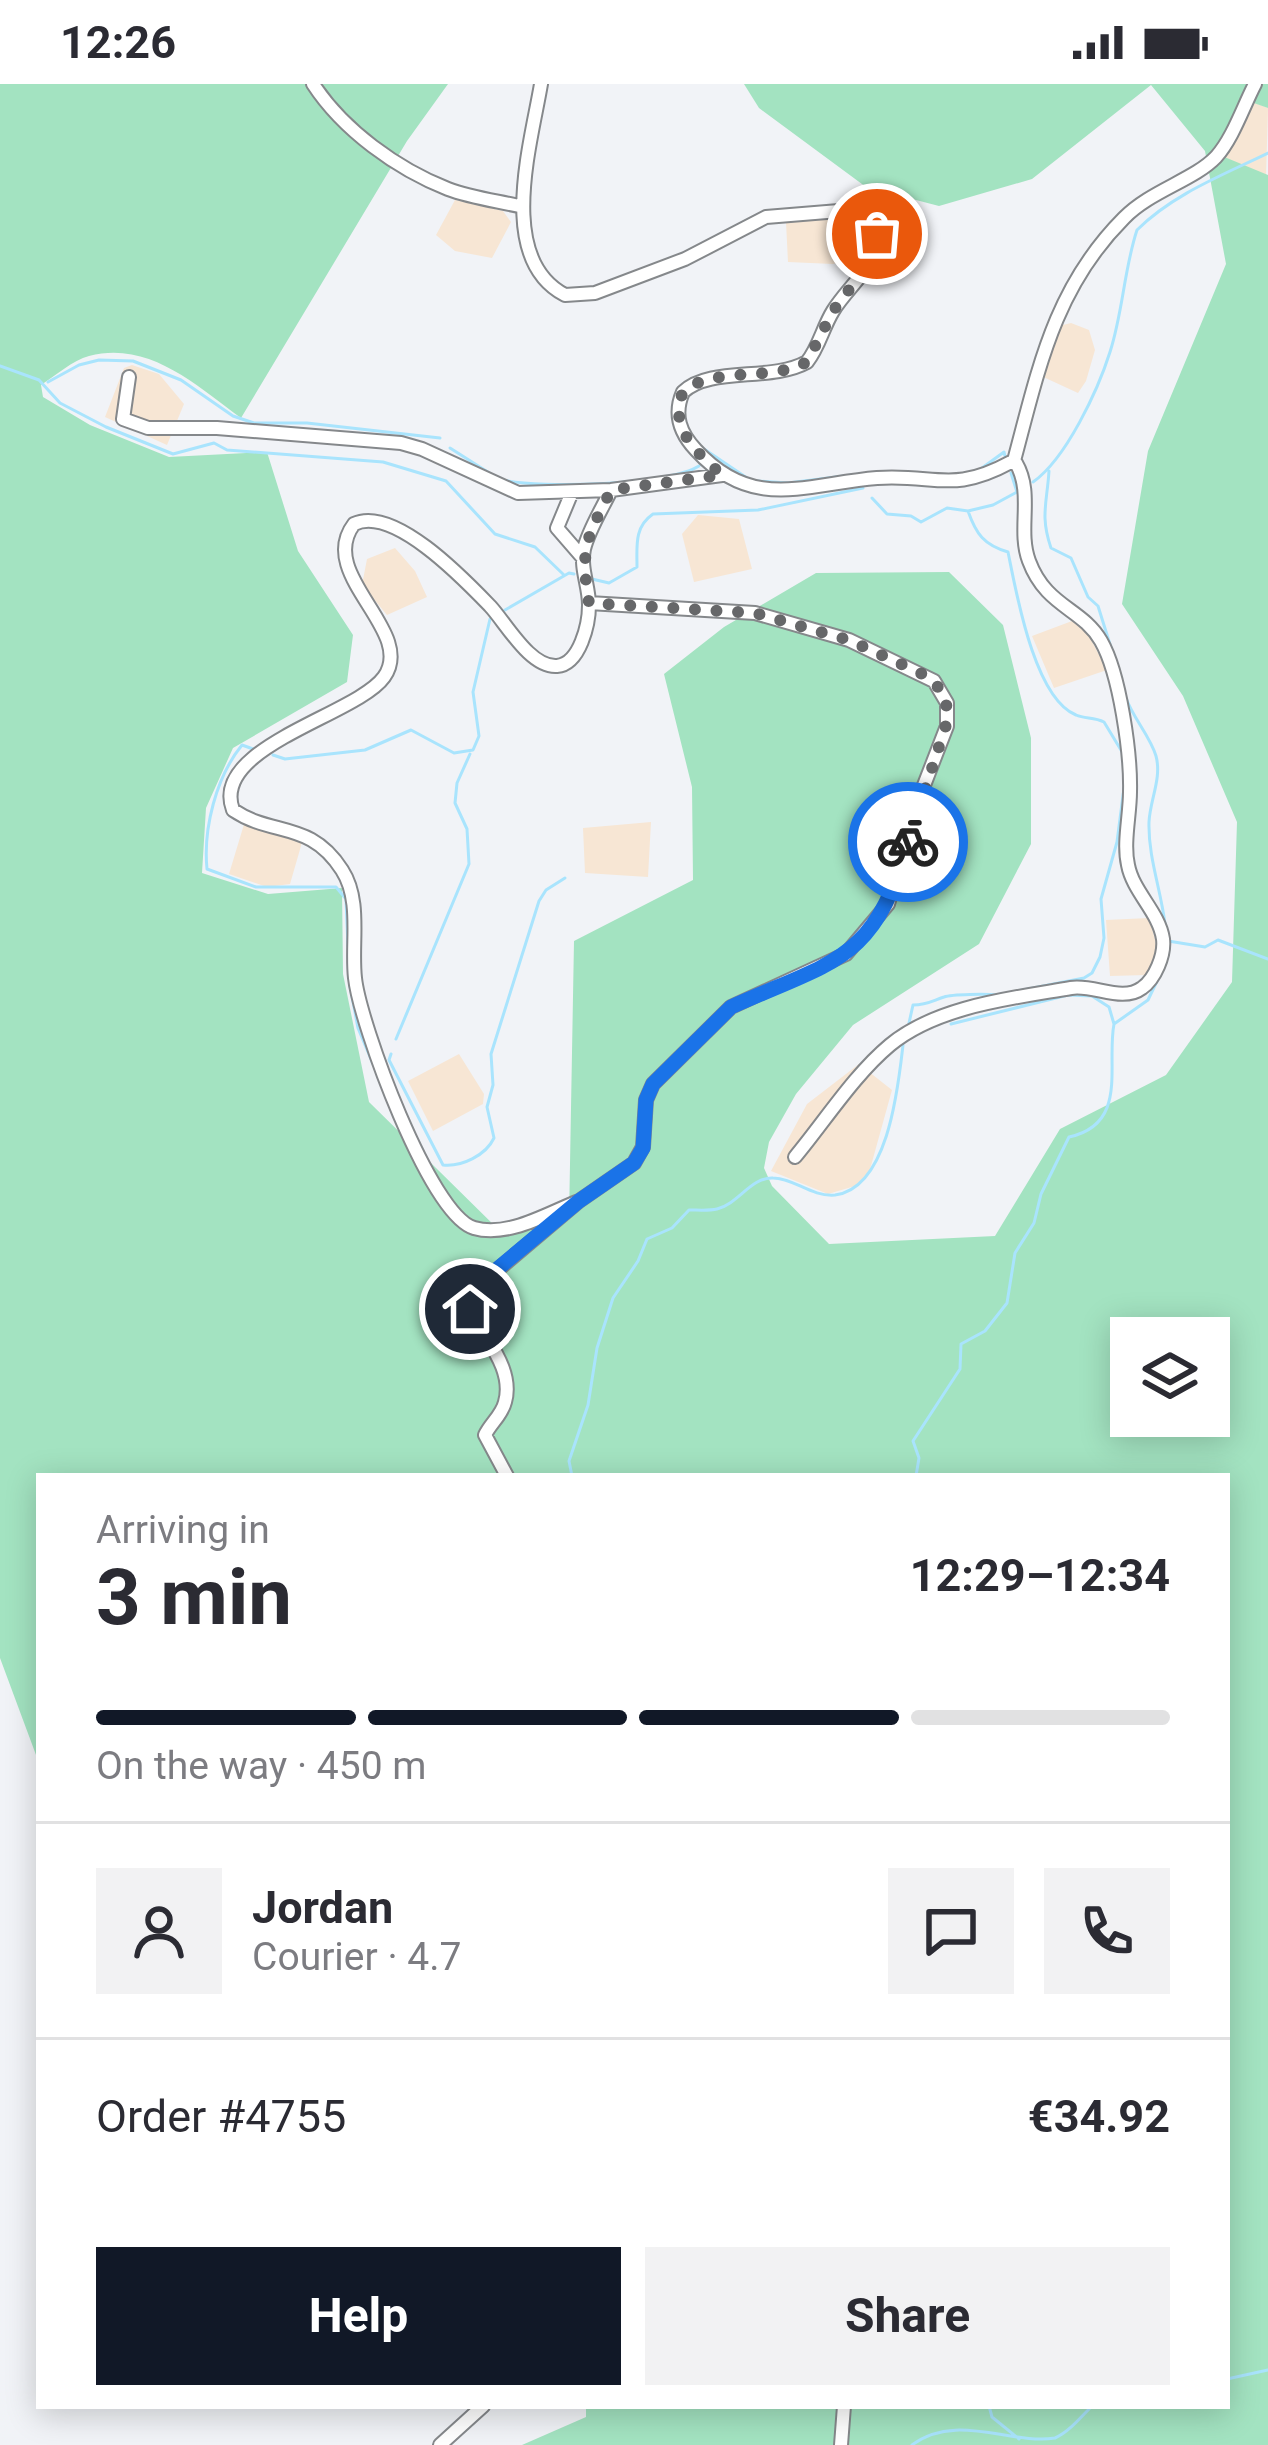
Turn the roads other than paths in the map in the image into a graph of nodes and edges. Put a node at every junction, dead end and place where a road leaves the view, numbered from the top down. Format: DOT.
graph roads {
  1 [pos="314,84"];
  2 [pos="541,84"];
  3 [pos="1255,84"];
  4 [pos="523,207"];
  5 [pos="129,377"];
  6 [pos="1014,461"];
  7 [pos="722,475"];
  8 [pos="611,490"];
  9 [pos="572,492"];
  10 [pos="583,558"];
  11 [pos="589,603"];
  12 [pos="795,1156"];
  13 [pos="579,1201"];
  14 [pos="505,1473"];
  15 [pos="480,2409"];
  16 [pos="844,2409"];
  17 [pos="440,2445"];
  18 [pos="841,2445"];
  1 -- 4 [label="street"];
  2 -- 4 [label="street"];
  3 -- 6 [label="street"];
  4 -- 7 [label="street"];
  5 -- 9 [label="street"];
  6 -- 7 [label="street"];
  6 -- 12 [label="street"];
  7 -- 8 [label="street"];
  8 -- 9 [label="street"];
  8 -- 10 [label="street"];
  9 -- 10 [label="street"];
  10 -- 11 [label="street"];
  11 -- 13 [label="street"];
  11 -- 13 [label="street"];
  13 -- 14 [label="street"];
  15 -- 17 [label="street"];
  16 -- 18 [label="street"];
}
